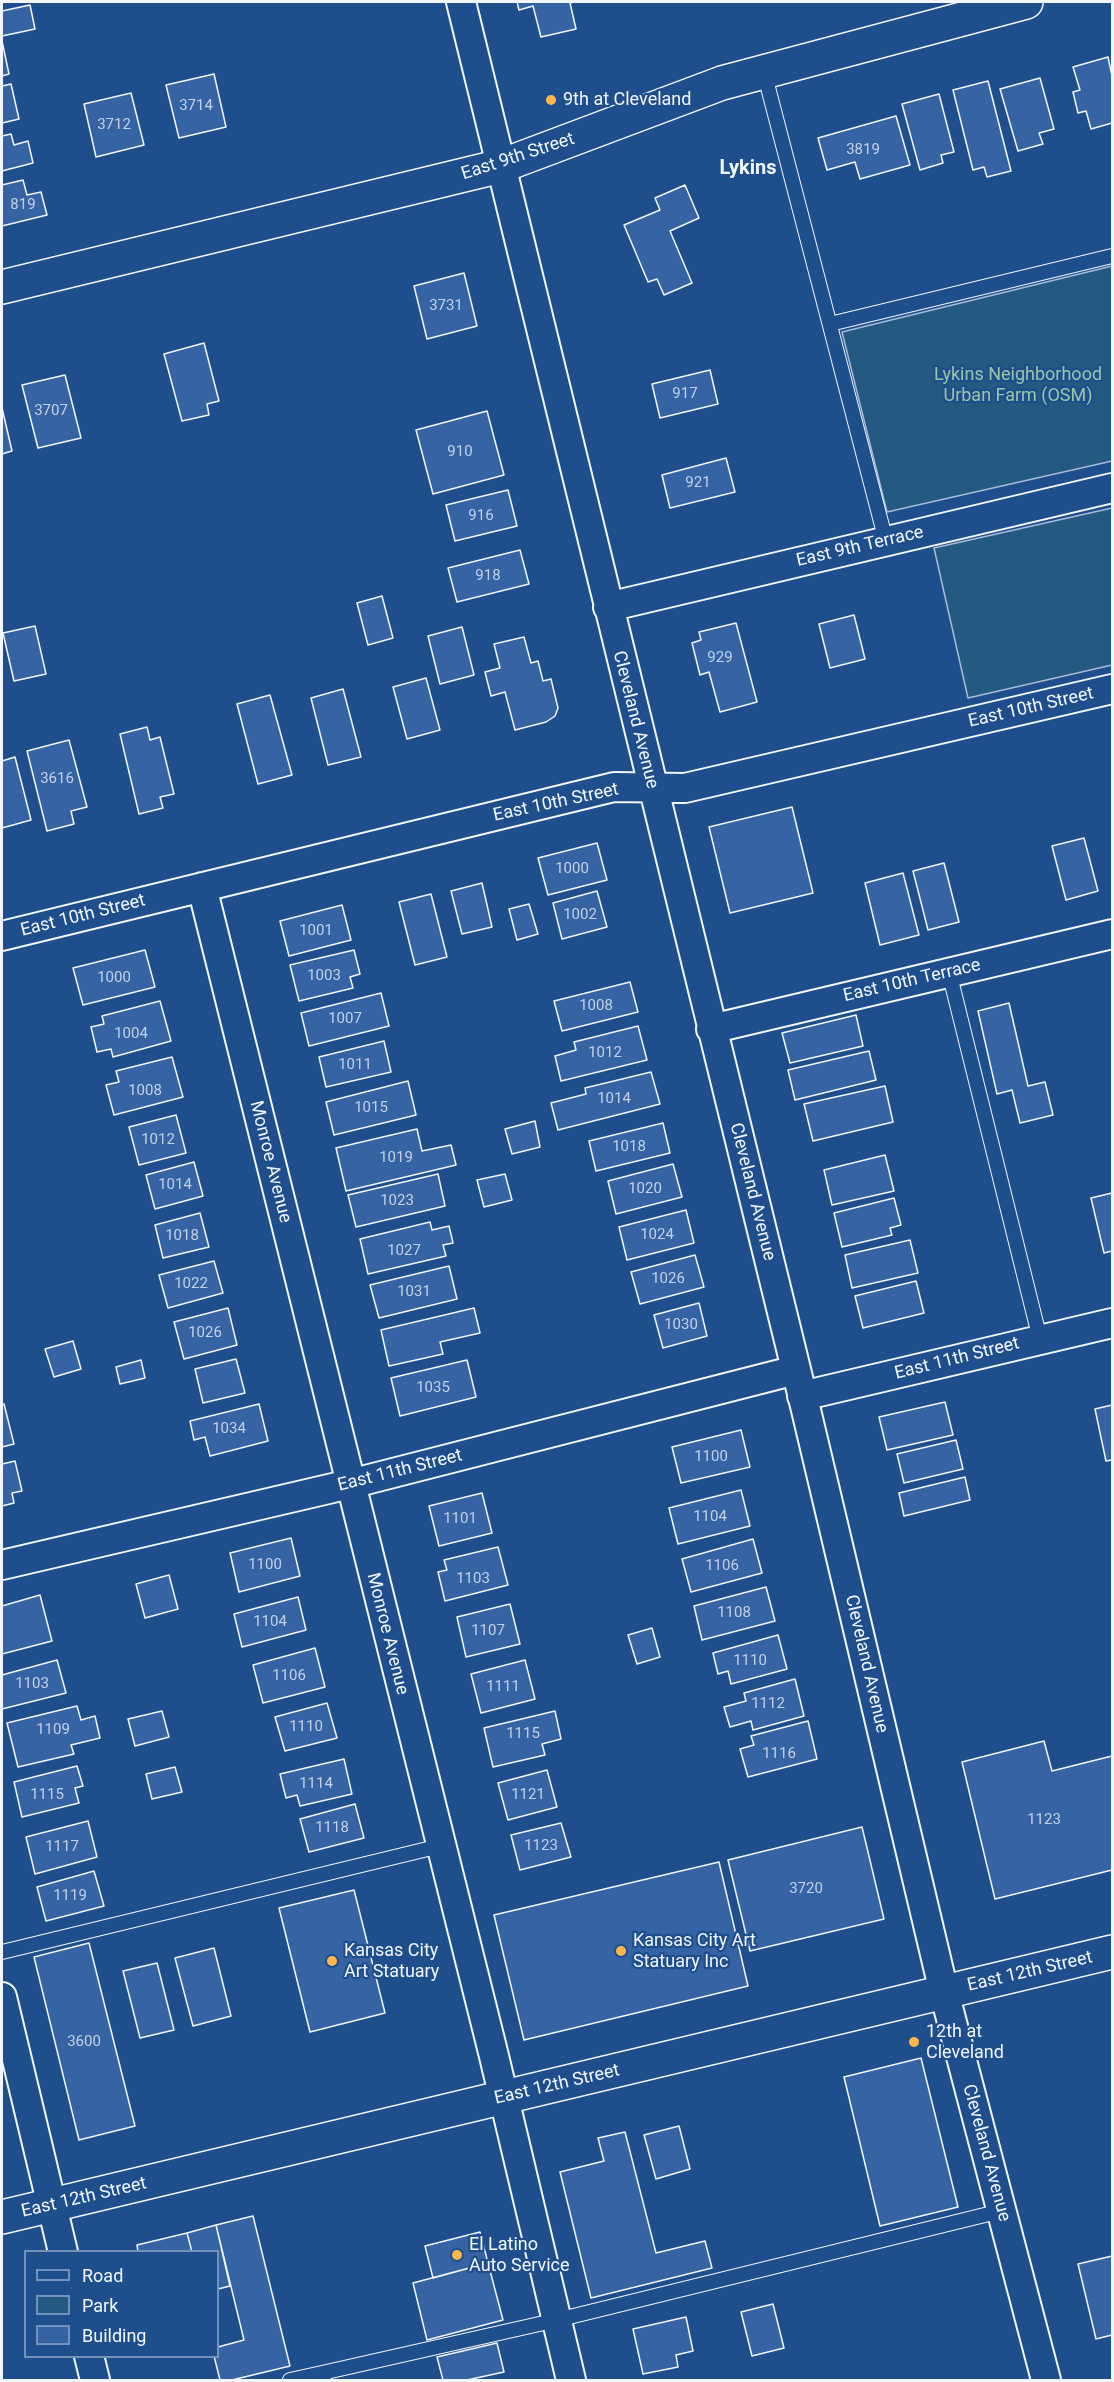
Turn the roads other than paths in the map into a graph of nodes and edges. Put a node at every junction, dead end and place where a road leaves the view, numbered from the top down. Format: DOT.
graph roads {
  1 [pos="461,2"];
  2 [pos="1026,2"];
  3 [pos="764,72"];
  4 [pos="501,166"];
  5 [pos="1113,256"];
  6 [pos="2,287"];
  7 [pos="830,324"];
  8 [pos="1113,488"];
  9 [pos="886,541"];
  10 [pos="608,607"];
  11 [pos="1113,689"];
  12 [pos="651,788"];
  13 [pos="202,887"];
  14 [pos="1113,934"];
  15 [pos="2,936"];
  16 [pos="948,972"];
  17 [pos="711,1029"];
  18 [pos="1113,1323"];
  19 [pos="1040,1339"];
  20 [pos="799,1383"];
  21 [pos="350,1484"];
  22 [pos="2,1565"];
  23 [pos="440,1846"];
  24 [pos="2,1952"];
  25 [pos="1113,1952"];
  26 [pos="944,1992"];
  27 [pos="2,1996"];
  28 [pos="503,2098"];
  29 [pos="52,2205"];
  30 [pos="1001,2211"];
  31 [pos="2,2217"];
  32 [pos="63,2250"];
  33 [pos="557,2320"];
  34 [pos="90,2358"];
  35 [pos="323,2377"];
  36 [pos="95,2380"];
  37 [pos="290,2380"];
  38 [pos="571,2380"];
  39 [pos="1046,2380"];
  1 -- 4 [label="street, Cleveland Avenue"];
  2 -- 3 [label="street, East 9th Street"];
  3 -- 4 [label="street, East 9th Street"];
  3 -- 7 [label="lane"];
  4 -- 6 [label="street, East 9th Street"];
  4 -- 10 [label="street, Cleveland Avenue"];
  5 -- 7 [label="lane"];
  7 -- 9 [label="lane"];
  8 -- 9 [label="street, East 9th Terrace"];
  9 -- 10 [label="street, East 9th Terrace"];
  10 -- 12 [label="street, Cleveland Avenue"];
  11 -- 12 [label="street, East 10th Street"];
  12 -- 13 [label="street, East 10th Street"];
  12 -- 17 [label="street, Cleveland Avenue"];
  13 -- 15 [label="street, East 10th Street"];
  13 -- 21 [label="street, Monroe Avenue"];
  14 -- 16 [label="street, East 10th Terrace"];
  16 -- 17 [label="street, East 10th Terrace"];
  16 -- 19 [label="lane"];
  17 -- 20 [label="street, Cleveland Avenue"];
  18 -- 19 [label="street, East 11th Street"];
  19 -- 20 [label="street, East 11th Street"];
  20 -- 21 [label="street, East 11th Street"];
  20 -- 26 [label="street, Cleveland Avenue"];
  21 -- 22 [label="street, East 11th Street"];
  21 -- 23 [label="street, Monroe Avenue"];
  23 -- 24 [label="lane"];
  23 -- 28 [label="street, Monroe Avenue"];
  25 -- 26 [label="street, East 12th Street"];
  26 -- 28 [label="street, East 12th Street"];
  26 -- 30 [label="street, Cleveland Avenue"];
  27 -- 29 [label="street"];
  28 -- 29 [label="street, East 12th Street"];
  28 -- 33 [label="street, Monroe Avenue"];
  29 -- 31 [label="street, East 12th Street"];
  29 -- 32 [label="street"];
  30 -- 33 [label="lane"];
  30 -- 39 [label="street, Cleveland Avenue"];
  33 -- 35 [label="lane"];
  33 -- 38 [label="street, Monroe Avenue"];
  34 -- 36 [label="street"];
  35 -- 37 [label="lane"];
}
